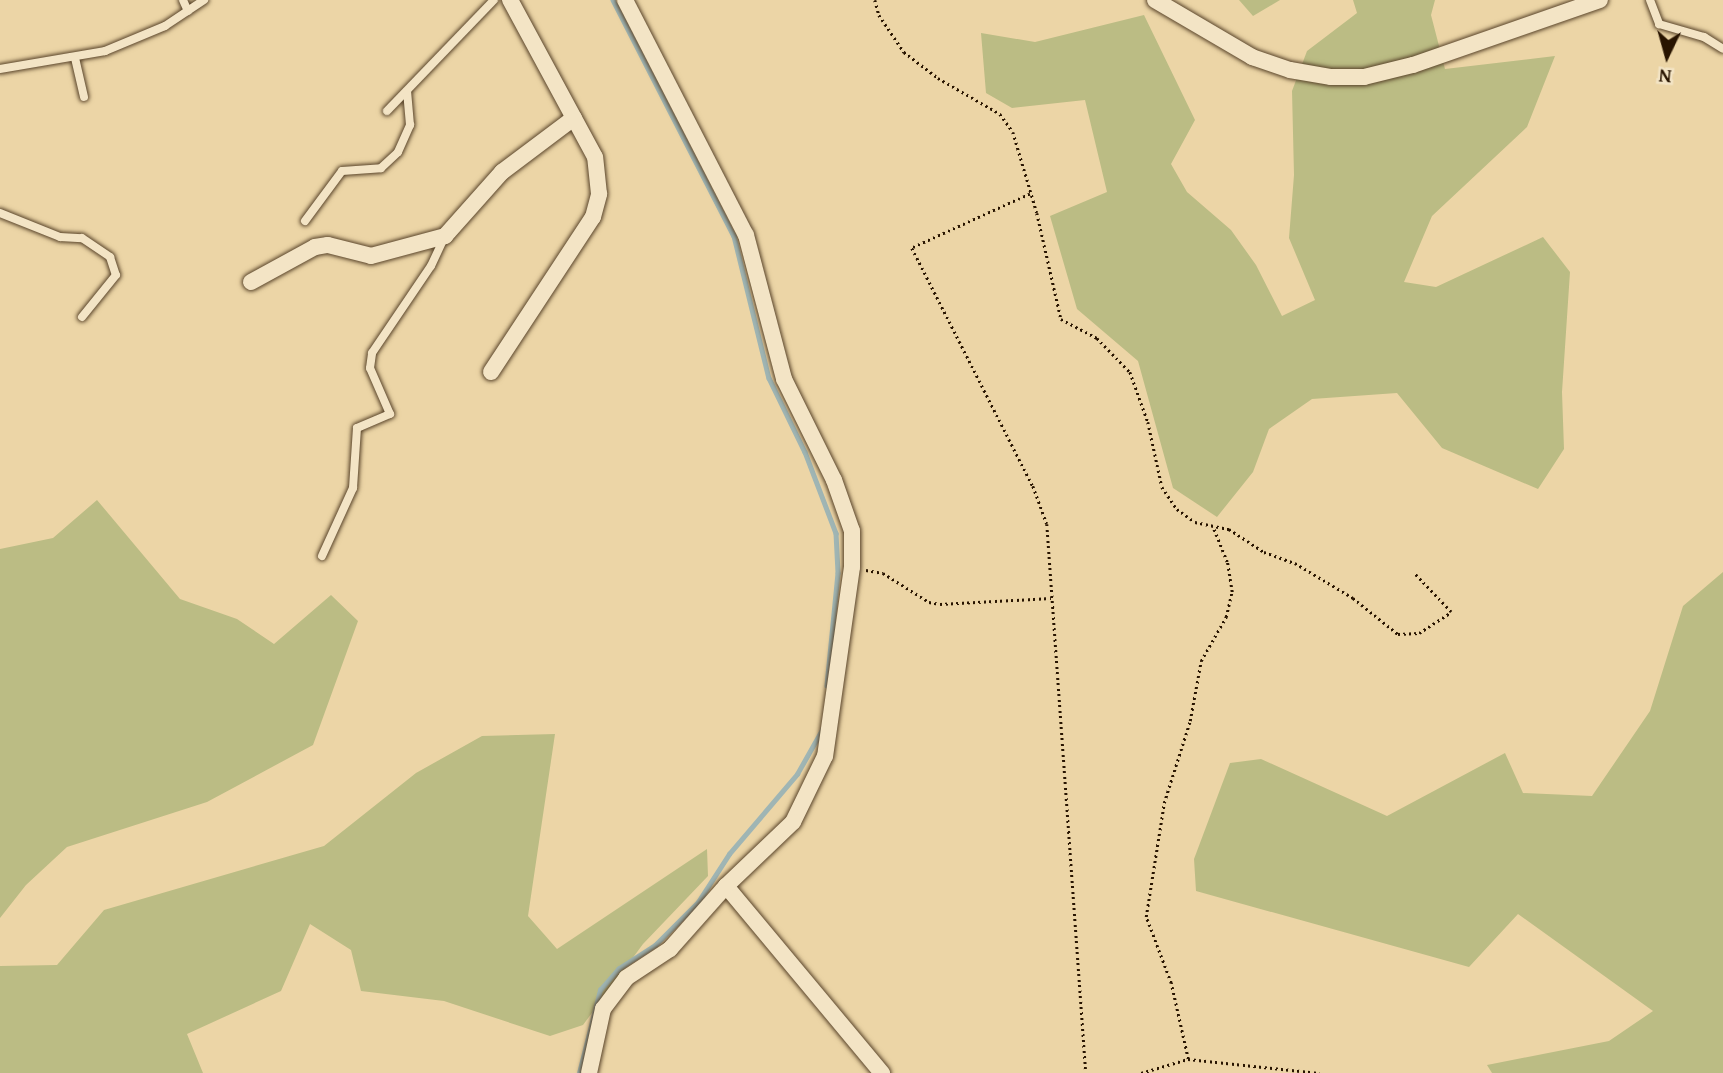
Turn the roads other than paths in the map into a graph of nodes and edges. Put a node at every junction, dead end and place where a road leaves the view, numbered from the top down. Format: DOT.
graph roads {
  1 [pos="183,0"];
  2 [pos="204,0"];
  3 [pos="494,0"];
  4 [pos="510,0"];
  5 [pos="625,0"];
  6 [pos="1155,0"];
  7 [pos="1600,0"];
  8 [pos="1650,0"];
  9 [pos="188,11"];
  10 [pos="1723,49"];
  11 [pos="75,58"];
  12 [pos="0,69"];
  13 [pos="407,91"];
  14 [pos="84,97"];
  15 [pos="387,111"];
  16 [pos="574,118"];
  17 [pos="0,213"];
  18 [pos="304,221"];
  19 [pos="445,236"];
  20 [pos="251,282"];
  21 [pos="82,317"];
  22 [pos="491,372"];
  23 [pos="322,556"];
  24 [pos="726,886"];
  25 [pos="589,1073"];
  26 [pos="882,1073"];
  1 -- 9 [label="lane"];
  2 -- 9 [label="lane"];
  3 -- 13 [label="lane"];
  4 -- 16 [label="street"];
  5 -- 24 [label="street"];
  6 -- 7 [label="street"];
  8 -- 10 [label="lane"];
  9 -- 11 [label="lane"];
  11 -- 12 [label="lane"];
  11 -- 14 [label="lane"];
  13 -- 15 [label="lane"];
  13 -- 18 [label="lane"];
  16 -- 19 [label="street"];
  16 -- 22 [label="street"];
  17 -- 21 [label="lane"];
  19 -- 20 [label="street"];
  19 -- 23 [label="lane"];
  24 -- 25 [label="street"];
  24 -- 26 [label="street"];
}
